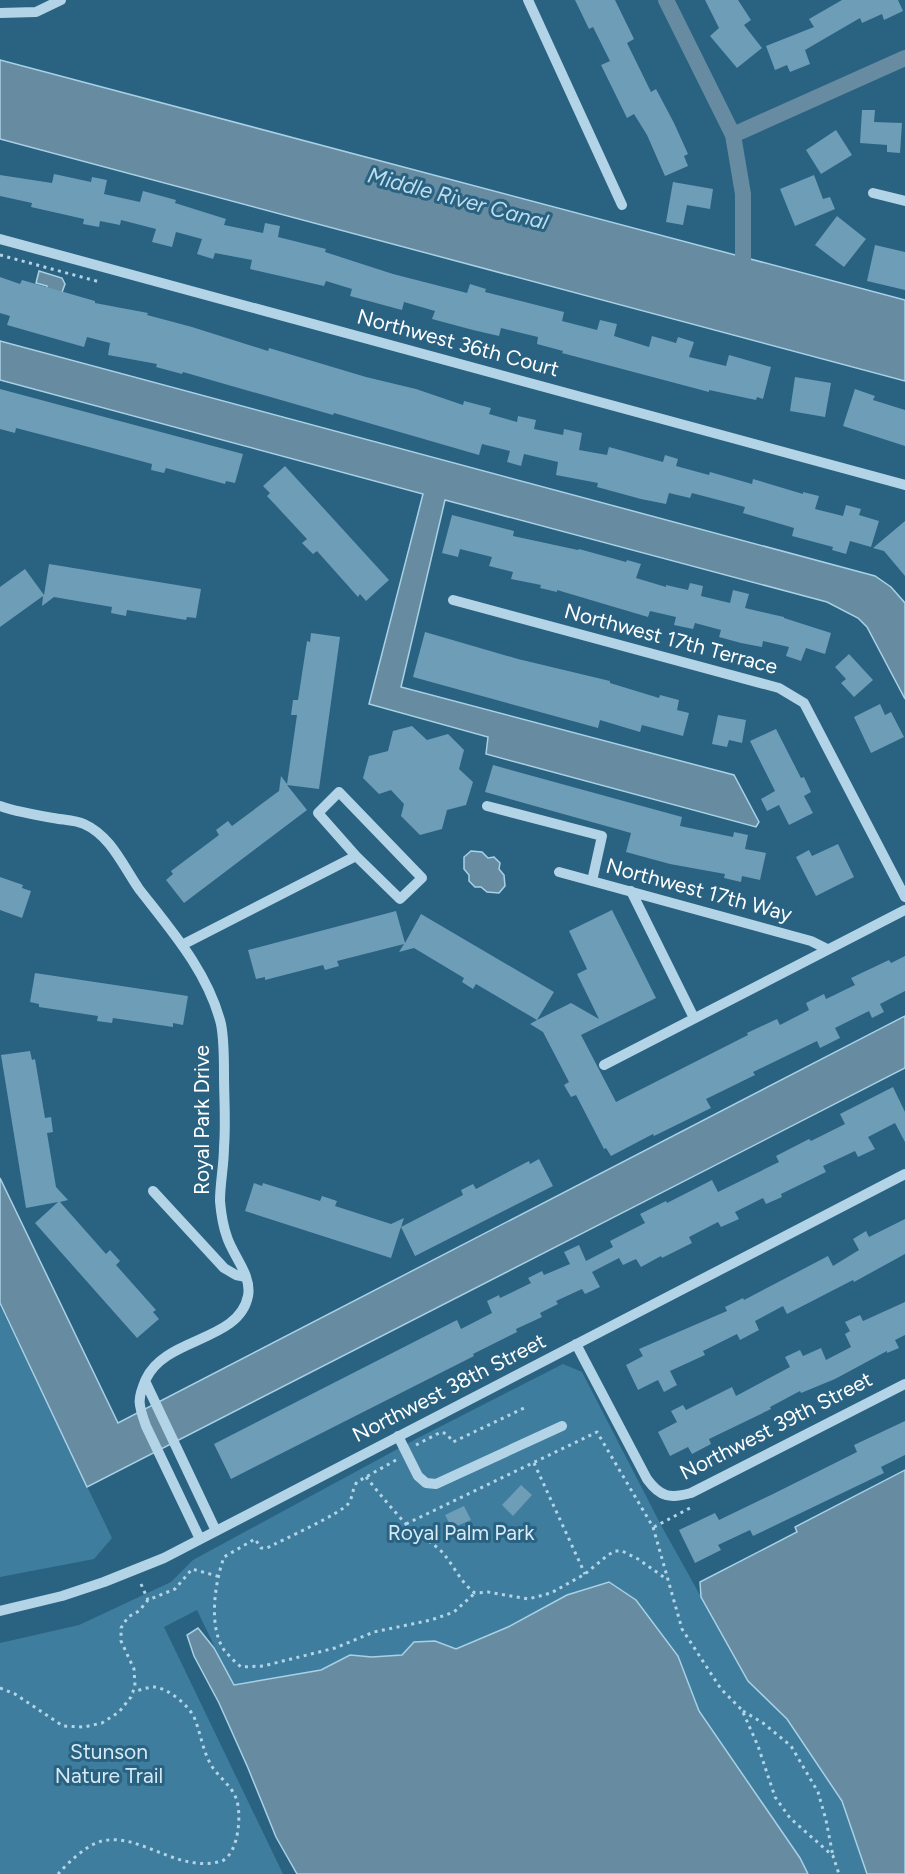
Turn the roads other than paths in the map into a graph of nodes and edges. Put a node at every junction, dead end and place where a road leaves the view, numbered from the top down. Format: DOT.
graph roads {
  1 [pos="61,0"];
  2 [pos="528,0"];
  3 [pos="0,14"];
  4 [pos="873,193"];
  5 [pos="905,201"];
  6 [pos="622,205"];
  7 [pos="0,239"];
  8 [pos="905,485"];
  9 [pos="453,600"];
  10 [pos="0,806"];
  11 [pos="487,806"];
  12 [pos="356,856"];
  13 [pos="558,872"];
  14 [pos="592,881"];
  15 [pos="631,891"];
  16 [pos="905,897"];
  17 [pos="905,910"];
  18 [pos="182,945"];
  19 [pos="827,950"];
  20 [pos="691,1020"];
  21 [pos="604,1065"];
  22 [pos="905,1174"];
  23 [pos="153,1191"];
  24 [pos="246,1277"];
  25 [pos="576,1344"];
  26 [pos="145,1381"];
  27 [pos="905,1384"];
  28 [pos="562,1426"];
  29 [pos="398,1436"];
  30 [pos="216,1531"];
  31 [pos="200,1539"];
  32 [pos="0,1611"];
  1 -- 3 [label="street"];
  2 -- 6 [label="street"];
  4 -- 5 [label="street"];
  7 -- 8 [label="street, Northwest 36th Court"];
  9 -- 16 [label="street, Northwest 17th Terrace"];
  10 -- 18 [label="street, Royal Park Drive"];
  11 -- 14 [label="street"];
  12 -- 12 [label="street"];
  12 -- 18 [label="street"];
  13 -- 14 [label="street, Northwest 17th Way"];
  14 -- 15 [label="street, Northwest 17th Way"];
  15 -- 19 [label="street, Northwest 17th Way"];
  15 -- 20 [label="street"];
  17 -- 19 [label="street"];
  18 -- 24 [label="street, Royal Park Drive"];
  19 -- 20 [label="street"];
  20 -- 21 [label="street"];
  22 -- 25 [label="street, Northwest 38th Street"];
  23 -- 24 [label="street"];
  24 -- 26 [label="street, Royal Park Drive"];
  25 -- 27 [label="street, Northwest 39th Street"];
  25 -- 29 [label="street, Northwest 38th Street"];
  26 -- 30 [label="street"];
  26 -- 31 [label="street, Royal Park Drive"];
  28 -- 29 [label="street"];
  29 -- 30 [label="street, Northwest 38th Street"];
  30 -- 31 [label="street, Northwest 38th Street"];
  31 -- 32 [label="street, Northwest 38th Street"];
}
